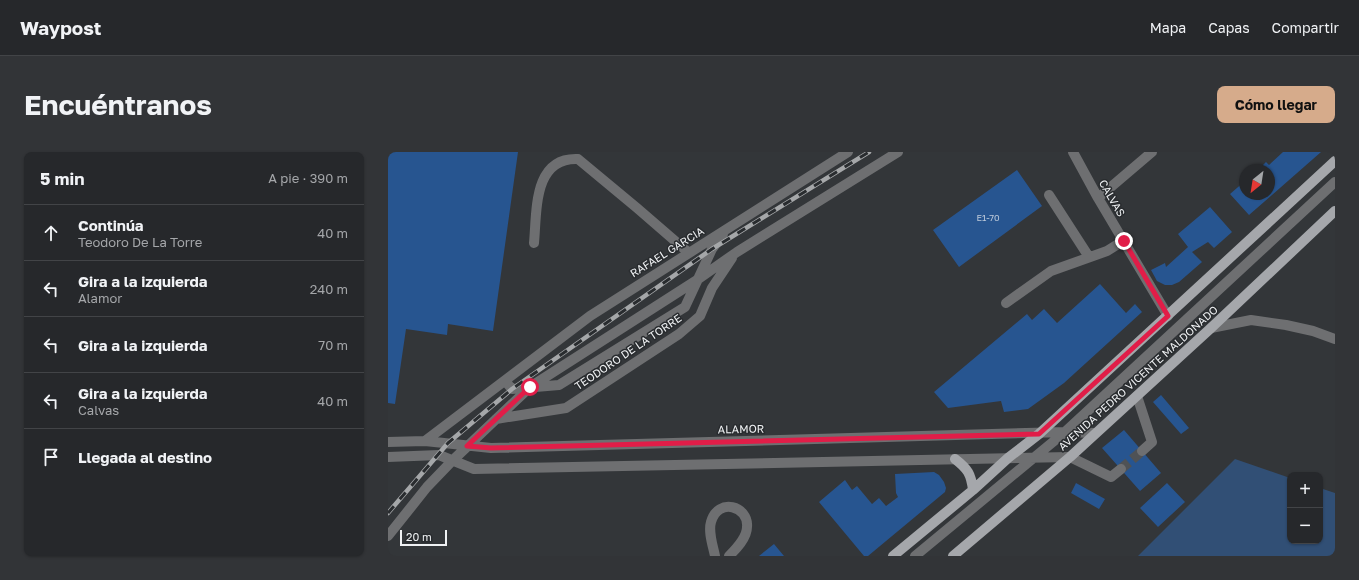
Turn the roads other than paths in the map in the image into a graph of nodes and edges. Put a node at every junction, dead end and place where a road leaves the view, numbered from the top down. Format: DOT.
graph roads {
  1 [pos="848,152"];
  2 [pos="898,152"];
  3 [pos="1073,152"];
  4 [pos="1152,152"];
  5 [pos="1335,161"];
  6 [pos="1335,182"];
  7 [pos="1050,195"];
  8 [pos="1098,198"];
  9 [pos="1335,211"];
  10 [pos="726,229"];
  11 [pos="1124,241"];
  12 [pos="534,243"];
  13 [pos="737,252"];
  14 [pos="689,253"];
  15 [pos="1089,257"];
  16 [pos="697,280"];
  17 [pos="1006,303"];
  18 [pos="1168,316"];
  19 [pos="1211,328"];
  20 [pos="1335,339"];
  21 [pos="505,381"];
  22 [pos="530,387"];
  23 [pos="1137,396"];
  24 [pos="496,419"];
  25 [pos="1065,432"];
  26 [pos="1095,433"];
  27 [pos="1039,434"];
  28 [pos="425,441"];
  29 [pos="388,442"];
  30 [pos="467,446"];
  31 [pos="1142,451"];
  32 [pos="388,456"];
  33 [pos="1070,457"];
  34 [pos="1008,458"];
  35 [pos="1033,458"];
  36 [pos="955,459"];
  37 [pos="452,461"];
  38 [pos="1121,469"];
  39 [pos="973,490"];
  40 [pos="388,536"];
  41 [pos="716,556"];
  42 [pos="729,556"];
  43 [pos="893,556"];
  44 [pos="915,556"];
  45 [pos="953,556"];
  1 -- 10 [label="street, RAFAEL GARCIA"];
  2 -- 13 [label="street, TEODORO DE LA TORRE"];
  3 -- 8 [label="street, CALVAS"];
  4 -- 8 [label="street"];
  5 -- 18 [label="main road"];
  6 -- 25 [label="street"];
  7 -- 15 [label="street"];
  8 -- 11 [label="street, CALVAS"];
  9 -- 19 [label="main road, AVENIDA PEDRO VICENTE MALDONADO"];
  10 -- 14 [label="street, RAFAEL GARCIA"];
  10 -- 16 [label="street"];
  11 -- 15 [label="street"];
  11 -- 18 [label="street, CALVAS"];
  12 -- 14 [label="street"];
  13 -- 16 [label="street, TEODORO DE LA TORRE"];
  13 -- 24 [label="street, TEODORO DE LA TORRE"];
  14 -- 21 [label="street, RAFAEL GARCIA"];
  15 -- 17 [label="street"];
  16 -- 22 [label="street, TEODORO DE LA TORRE"];
  16 -- 22 [label="street"];
  18 -- 27 [label="main road"];
  19 -- 20 [label="street"];
  19 -- 23 [label="main road, AVENIDA PEDRO VICENTE MALDONADO"];
  21 -- 22 [label="street"];
  21 -- 28 [label="street, RAFAEL GARCIA"];
  22 -- 24 [label="street, TEODORO DE LA TORRE"];
  23 -- 26 [label="main road, AVENIDA PEDRO VICENTE MALDONADO"];
  23 -- 31 [label="street"];
  24 -- 30 [label="street, TEODORO DE LA TORRE"];
  25 -- 26 [label="street, ALAMOR"];
  25 -- 27 [label="street, ALAMOR"];
  25 -- 35 [label="street"];
  26 -- 33 [label="main road, AVENIDA PEDRO VICENTE MALDONADO"];
  27 -- 30 [label="street, ALAMOR"];
  27 -- 34 [label="main road"];
  28 -- 29 [label="street, ALAMOR"];
  28 -- 30 [label="street, ALAMOR"];
  30 -- 37 [label="street, TEODORO DE LA TORRE"];
  32 -- 37 [label="street"];
  33 -- 35 [label="street"];
  33 -- 38 [label="street"];
  33 -- 45 [label="main road, AVENIDA PEDRO VICENTE MALDONADO"];
  34 -- 35 [label="street"];
  34 -- 36 [label="street"];
  34 -- 39 [label="main road"];
  35 -- 44 [label="street"];
  36 -- 37 [label="street"];
  36 -- 39 [label="main road"];
  37 -- 40 [label="street, TEODORO DE LA TORRE"];
  39 -- 43 [label="main road"];
  41 -- 42 [label="street"];
}
